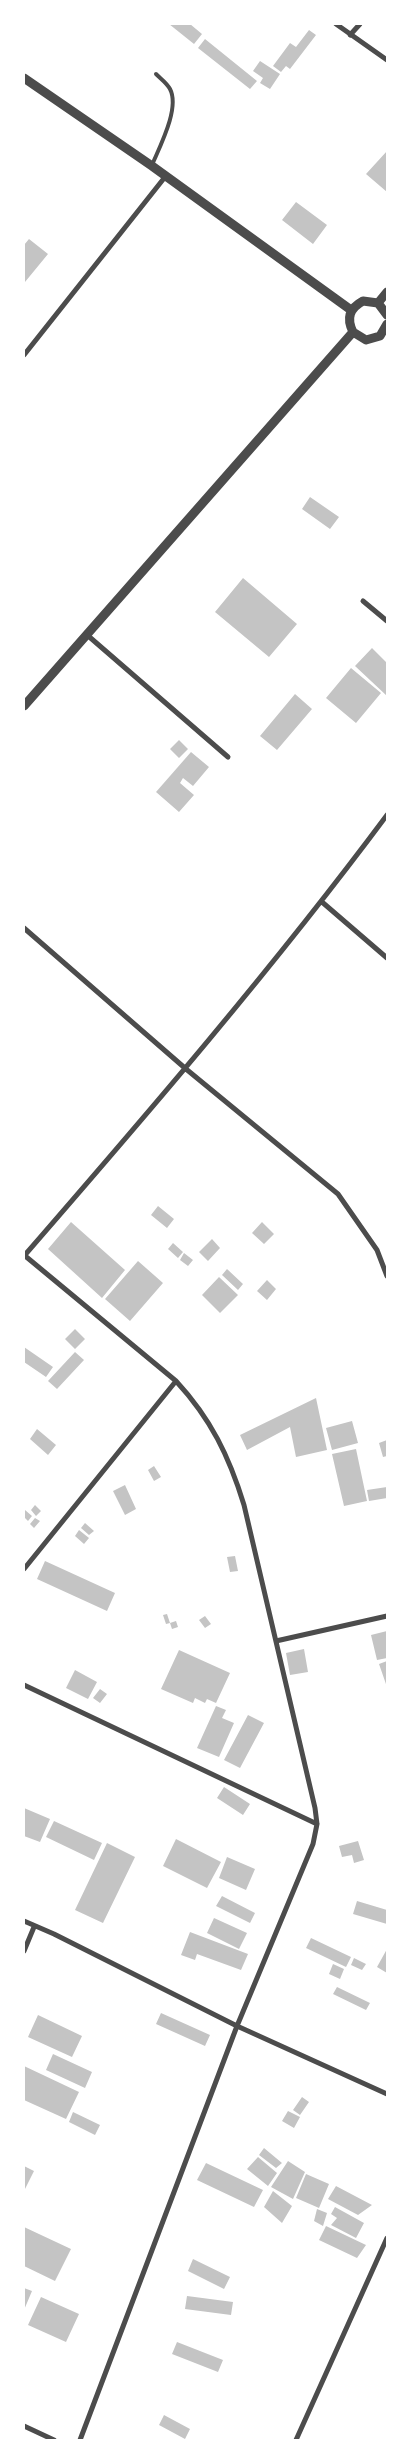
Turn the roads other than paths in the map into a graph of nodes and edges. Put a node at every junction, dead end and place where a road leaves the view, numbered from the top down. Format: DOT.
graph roads {
  1 [pos="336,24"];
  2 [pos="360,24"];
  3 [pos="350,35"];
  4 [pos="387,60"];
  5 [pos="156,74"];
  6 [pos="24,78"];
  7 [pos="152,166"];
  8 [pos="164,177"];
  9 [pos="387,292"];
  10 [pos="378,303"];
  11 [pos="351,310"];
  12 [pos="387,315"];
  13 [pos="386,331"];
  14 [pos="352,332"];
  15 [pos="24,355"];
  16 [pos="363,601"];
  17 [pos="387,621"];
  18 [pos="86,634"];
  19 [pos="24,706"];
  20 [pos="228,757"];
  21 [pos="387,815"];
  22 [pos="322,902"];
  23 [pos="24,928"];
  24 [pos="387,958"];
  25 [pos="186,1069"];
  26 [pos="24,1255"];
  27 [pos="387,1276"];
  28 [pos="176,1381"];
  29 [pos="24,1569"];
  30 [pos="387,1616"];
  31 [pos="276,1641"];
  32 [pos="24,1685"];
  33 [pos="316,1824"];
  34 [pos="24,1921"];
  35 [pos="34,1927"];
  36 [pos="24,1951"];
  37 [pos="238,2026"];
  38 [pos="387,2094"];
  39 [pos="387,2238"];
  40 [pos="24,2426"];
  41 [pos="54,2440"];
  42 [pos="80,2440"];
  43 [pos="296,2440"];
  1 -- 3 [label="street"];
  2 -- 3 [label="street"];
  3 -- 4 [label="street"];
  5 -- 7 [label="lane"];
  6 -- 7 [label="street"];
  7 -- 8 [label="street"];
  8 -- 11 [label="street"];
  8 -- 15 [label="street"];
  9 -- 10 [label="street"];
  10 -- 11 [label="street"];
  10 -- 12 [label="street"];
  11 -- 14 [label="street"];
  13 -- 14 [label="street"];
  14 -- 18 [label="street"];
  16 -- 17 [label="street"];
  18 -- 19 [label="street"];
  18 -- 20 [label="street"];
  21 -- 22 [label="street"];
  22 -- 24 [label="street"];
  22 -- 25 [label="street"];
  23 -- 25 [label="street"];
  25 -- 26 [label="street"];
  25 -- 27 [label="street"];
  26 -- 28 [label="street"];
  28 -- 29 [label="street"];
  28 -- 31 [label="street"];
  30 -- 31 [label="street"];
  31 -- 33 [label="street"];
  32 -- 33 [label="street"];
  33 -- 37 [label="street"];
  34 -- 35 [label="street"];
  35 -- 36 [label="street"];
  35 -- 37 [label="street"];
  37 -- 38 [label="street"];
  37 -- 42 [label="street"];
  39 -- 43 [label="street"];
  40 -- 41 [label="street"];
}
